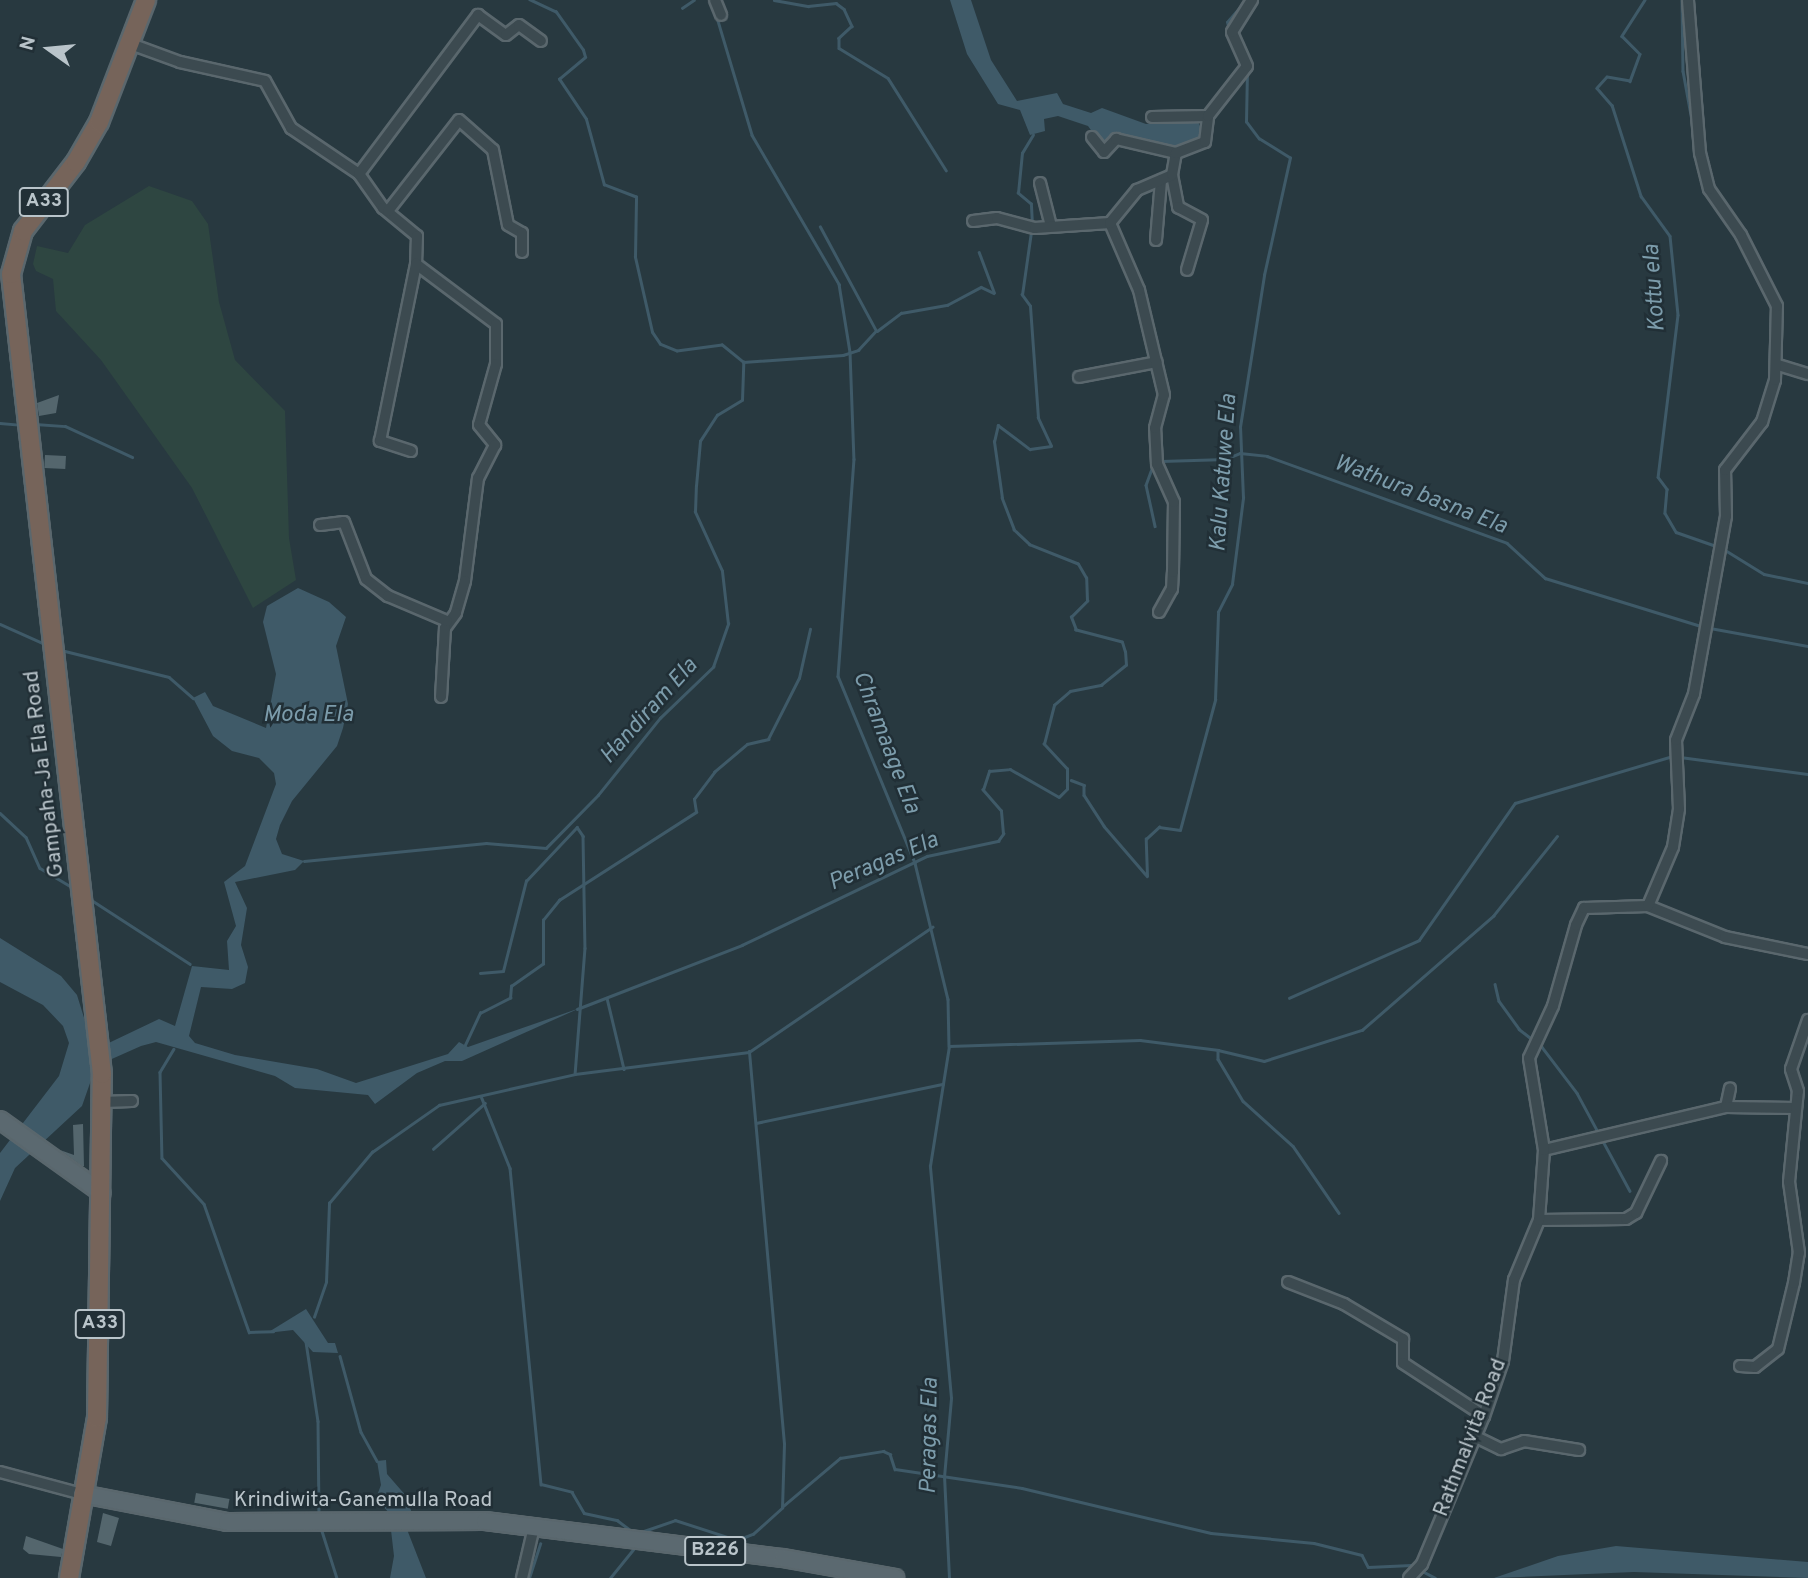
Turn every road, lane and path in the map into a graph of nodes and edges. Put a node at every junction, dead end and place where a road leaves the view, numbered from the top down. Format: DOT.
graph roads {
  1 [pos="146,0"];
  2 [pos="715,0"];
  3 [pos="1252,0"];
  4 [pos="1688,0"];
  5 [pos="721,15"];
  6 [pos="541,41"];
  7 [pos="128,43"];
  8 [pos="1208,116"];
  9 [pos="1152,117"];
  10 [pos="1092,137"];
  11 [pos="1176,153"];
  12 [pos="359,174"];
  13 [pos="1172,175"];
  14 [pos="1161,180"];
  15 [pos="1040,183"];
  16 [pos="388,211"];
  17 [pos="973,221"];
  18 [pos="1110,223"];
  19 [pos="1051,226"];
  20 [pos="1156,240"];
  21 [pos="522,252"];
  22 [pos="416,264"];
  23 [pos="1187,270"];
  24 [pos="1157,362"];
  25 [pos="1778,365"];
  26 [pos="1808,374"];
  27 [pos="1079,377"];
  28 [pos="411,451"];
  29 [pos="320,525"];
  30 [pos="1158,612"];
  31 [pos="447,621"];
  32 [pos="441,697"];
  33 [pos="1648,906"];
  34 [pos="1808,954"];
  35 [pos="1808,1020"];
  36 [pos="1730,1088"];
  37 [pos="132,1101"];
  38 [pos="102,1102"];
  39 [pos="1726,1107"];
  40 [pos="1795,1108"];
  41 [pos="5,1124"];
  42 [pos="1544,1150"];
  43 [pos="1661,1161"];
  44 [pos="102,1193"];
  45 [pos="1539,1220"];
  46 [pos="1288,1282"];
  47 [pos="1740,1366"];
  48 [pos="1484,1416"];
  49 [pos="1476,1437"];
  50 [pos="1579,1450"];
  51 [pos="0,1472"];
  52 [pos="82,1494"];
  53 [pos="534,1527"];
  54 [pos="1416,1571"];
  55 [pos="69,1578"];
  56 [pos="522,1578"];
  57 [pos="895,1578"];
  1 -- 7 [label="highway, Gampaha-Ja Ela Road / A33"];
  2 -- 5 [label="street"];
  3 -- 8 [label="street"];
  4 -- 25 [label="street"];
  6 -- 12 [label="street"];
  7 -- 12 [label="street"];
  7 -- 38 [label="highway, Gampaha-Ja Ela Road / A33"];
  8 -- 9 [label="street"];
  8 -- 11 [label="street"];
  10 -- 11 [label="street"];
  11 -- 13 [label="street"];
  12 -- 16 [label="street"];
  13 -- 14 [label="street"];
  13 -- 23 [label="street"];
  14 -- 18 [label="street"];
  14 -- 20 [label="street"];
  15 -- 19 [label="street"];
  16 -- 21 [label="street"];
  16 -- 22 [label="street"];
  17 -- 19 [label="street"];
  18 -- 19 [label="street"];
  18 -- 24 [label="street"];
  22 -- 28 [label="street"];
  22 -- 31 [label="street"];
  24 -- 27 [label="street"];
  24 -- 30 [label="street"];
  25 -- 26 [label="street"];
  25 -- 33 [label="street"];
  29 -- 31 [label="street"];
  31 -- 32 [label="street"];
  33 -- 34 [label="street"];
  33 -- 42 [label="street, Rathmalvita Road"];
  35 -- 40 [label="street"];
  36 -- 39 [label="street"];
  37 -- 38 [label="street"];
  38 -- 44 [label="highway, Gampaha-Ja Ela Road / A33"];
  39 -- 40 [label="street"];
  39 -- 42 [label="street"];
  40 -- 47 [label="street"];
  41 -- 44 [label="main road"];
  42 -- 45 [label="street, Rathmalvita Road"];
  43 -- 45 [label="street"];
  44 -- 52 [label="highway, Gampaha-Ja Ela Road / A33"];
  45 -- 48 [label="street, Rathmalvita Road"];
  46 -- 48 [label="street"];
  48 -- 49 [label="street, Rathmalvita Road"];
  49 -- 50 [label="street"];
  49 -- 54 [label="street, Rathmalvita Road"];
  51 -- 52 [label="street"];
  52 -- 53 [label="main road, Krindiwita-Ganemulla Road / B226"];
  52 -- 55 [label="highway, Gampaha-Ja Ela Road / A33"];
  53 -- 56 [label="street"];
  53 -- 57 [label="main road, Krindiwita-Ganemulla Road / B226"];
}
